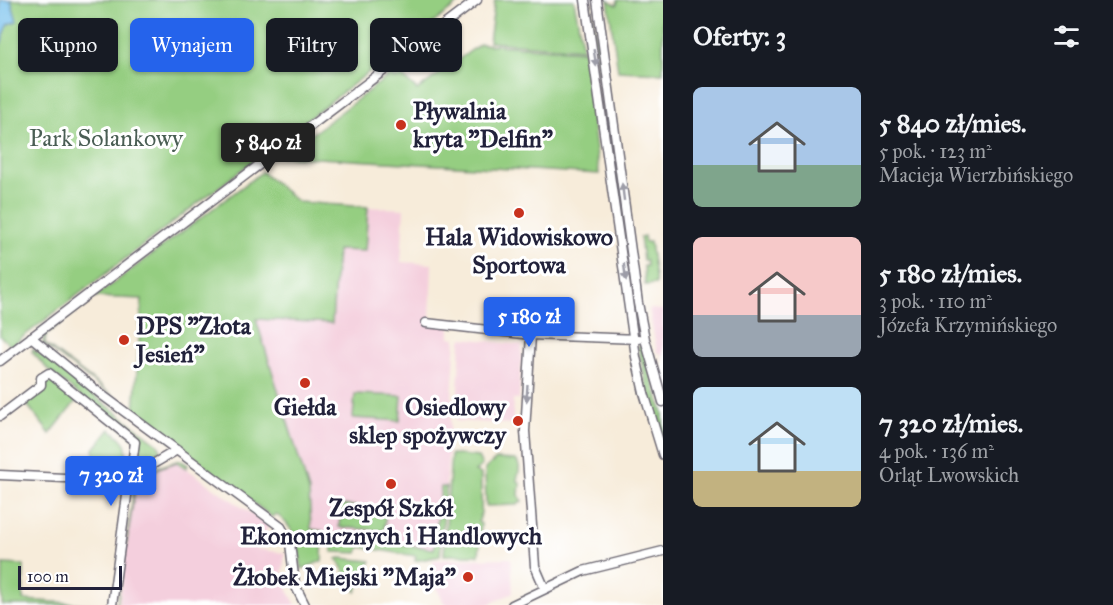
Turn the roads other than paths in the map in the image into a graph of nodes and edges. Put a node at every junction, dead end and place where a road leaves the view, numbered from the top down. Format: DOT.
graph roads {
  1 [pos="477,0"];
  2 [pos="585,0"];
  3 [pos="597,0"];
  4 [pos="426,323"];
  5 [pos="531,335"];
  6 [pos="31,337"];
  7 [pos="634,339"];
  8 [pos="645,339"];
  9 [pos="0,361"];
  10 [pos="663,402"];
  11 [pos="0,416"];
  12 [pos="177,450"];
  13 [pos="663,455"];
  14 [pos="133,457"];
  15 [pos="0,475"];
  16 [pos="129,481"];
  17 [pos="663,551"];
  18 [pos="545,588"];
  19 [pos="112,605"];
  20 [pos="305,605"];
  21 [pos="512,605"];
  1 -- 6 [label="street"];
  2 -- 7 [label="street, one-way"];
  8 -- 3 [label="street, one-way"];
  4 -- 5 [label="street"];
  5 -- 7 [label="street"];
  5 -- 18 [label="street, one-way"];
  6 -- 9 [label="street"];
  6 -- 12 [label="street"];
  7 -- 8 [label="street"];
  7 -- 13 [label="street"];
  8 -- 10 [label="street"];
  11 -- 14 [label="street"];
  12 -- 16 [label="street"];
  12 -- 20 [label="street"];
  15 -- 16 [label="street"];
  16 -- 19 [label="street"];
  17 -- 18 [label="street"];
  18 -- 21 [label="street"];
}
